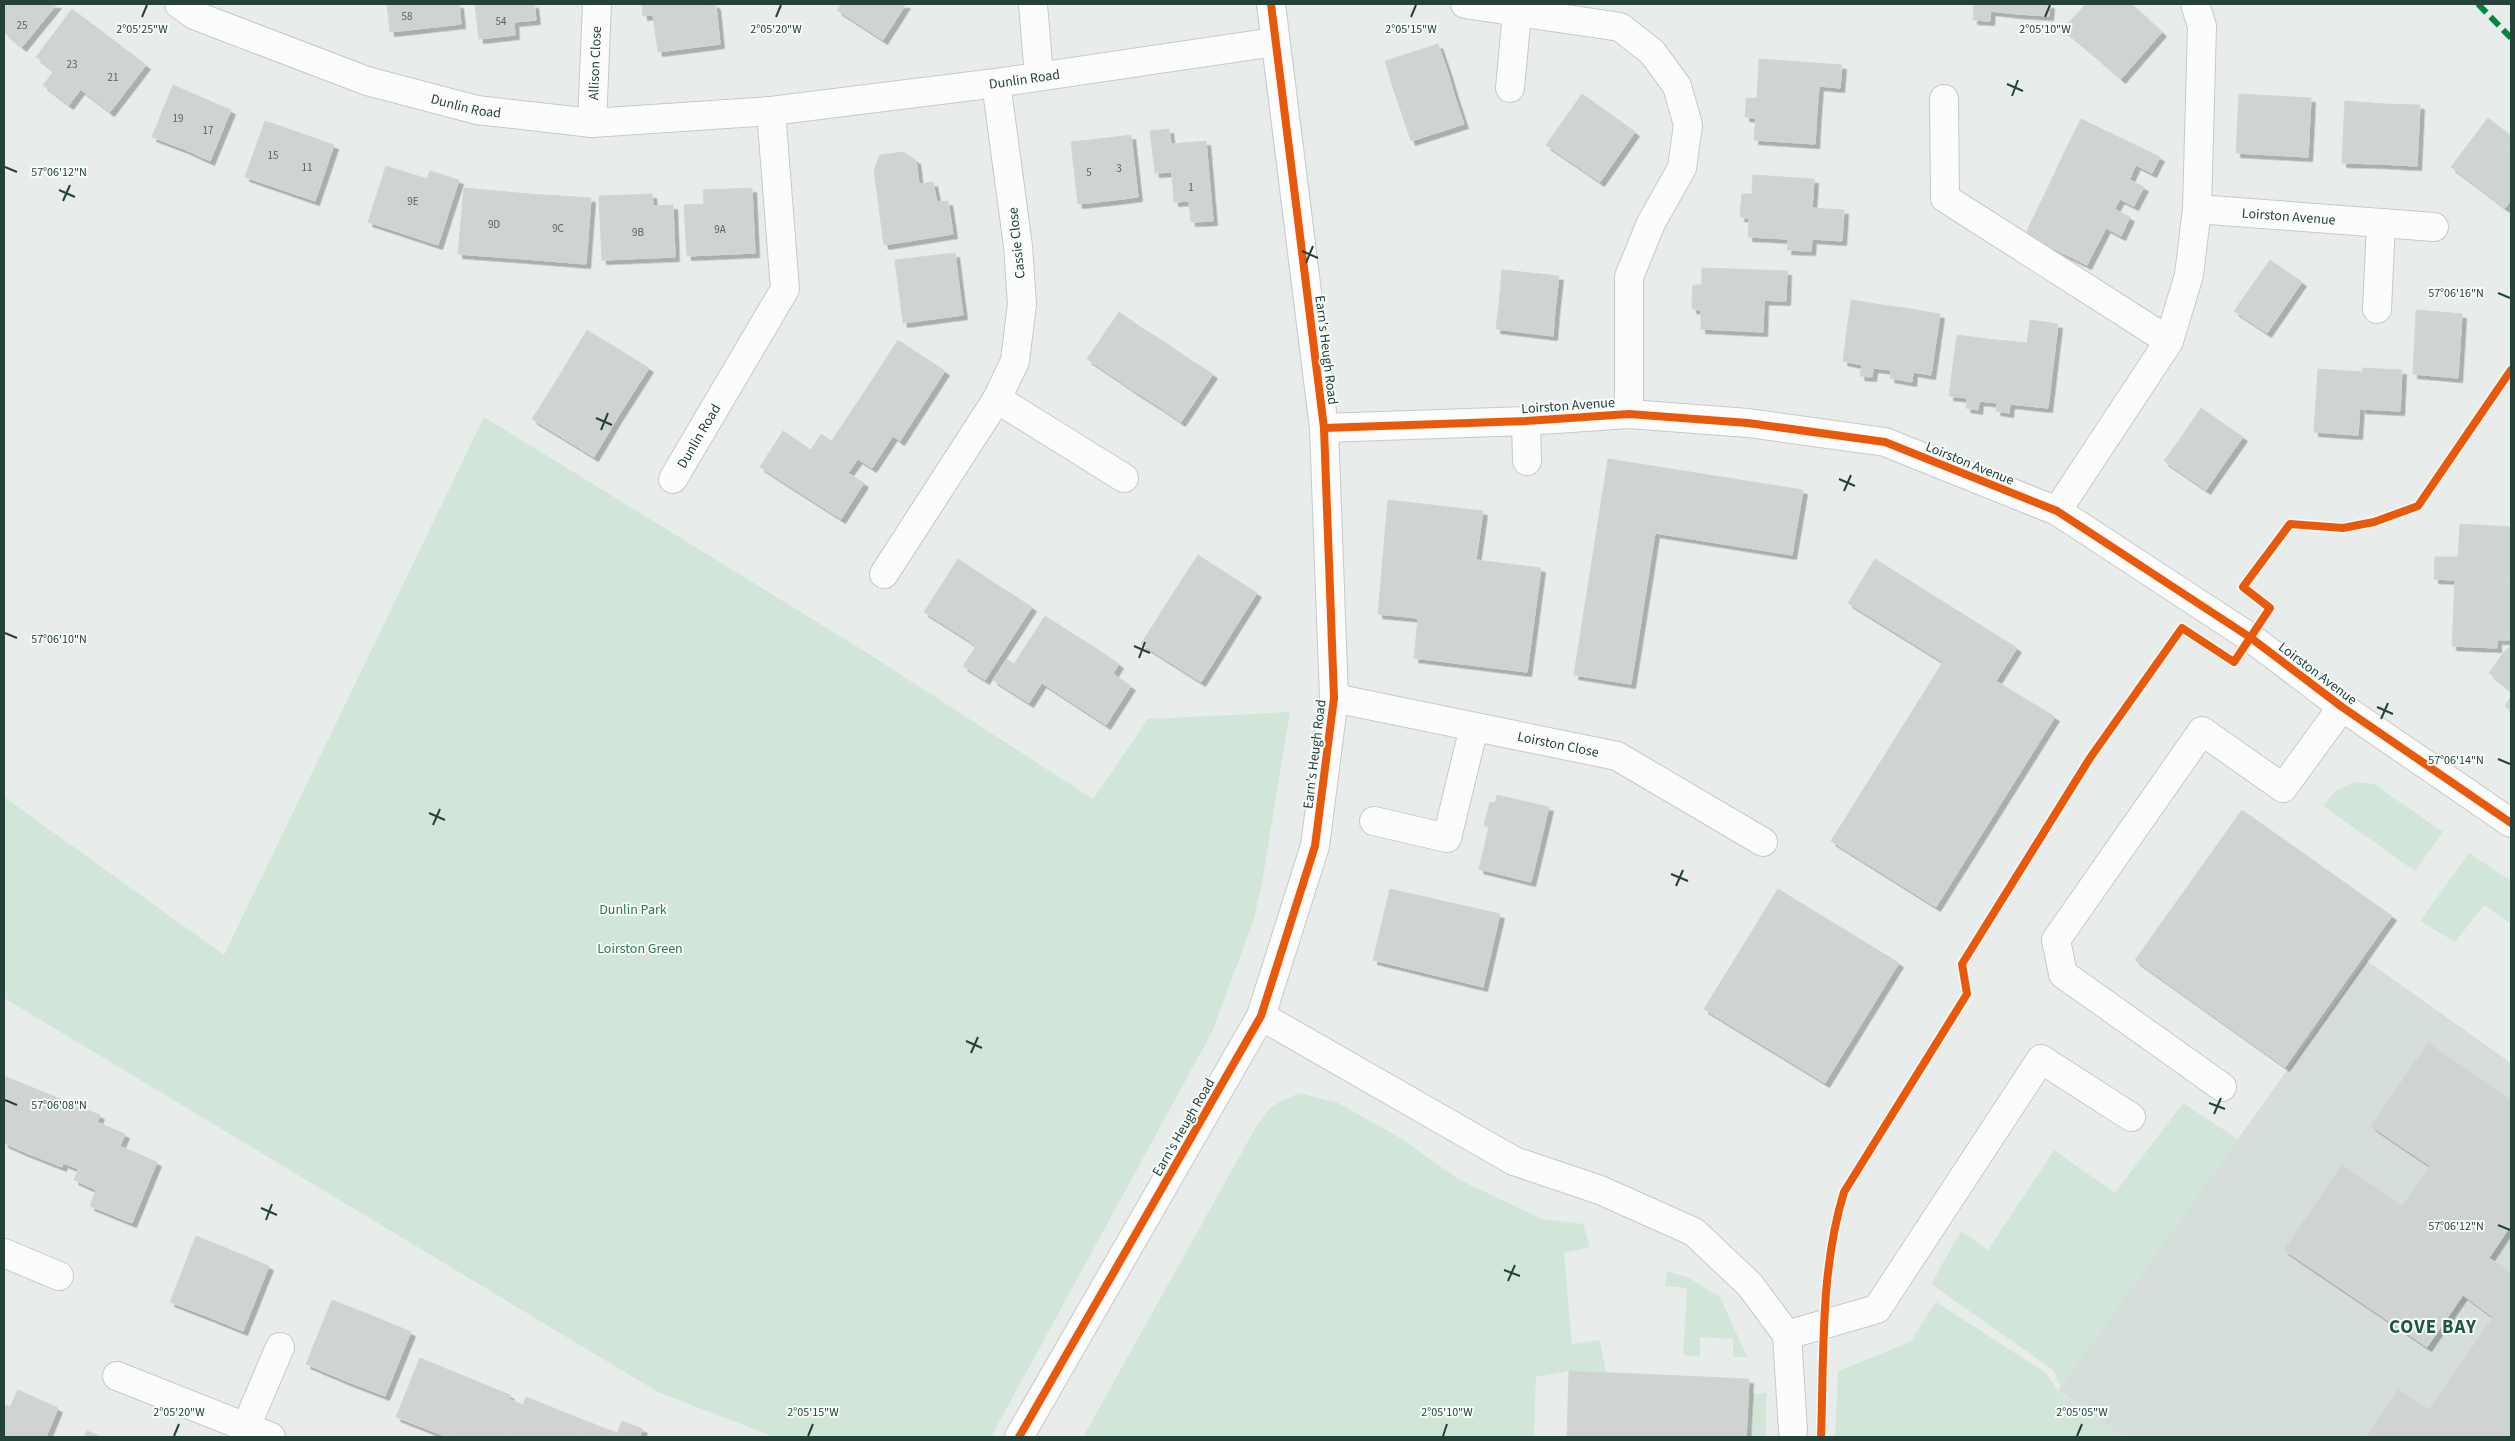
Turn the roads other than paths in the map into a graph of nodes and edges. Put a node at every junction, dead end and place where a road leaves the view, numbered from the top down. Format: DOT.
graph roads {
  1 [pos="179,4"];
  2 [pos="596,4"];
  3 [pos="1033,4"];
  4 [pos="1271,4"];
  5 [pos="1465,4"];
  6 [pos="1517,13"];
  7 [pos="2199,15"];
  8 [pos="1275,42"];
  9 [pos="1038,76"];
  10 [pos="996,83"];
  11 [pos="1510,88"];
  12 [pos="1944,99"];
  13 [pos="771,112"];
  14 [pos="592,123"];
  15 [pos="2197,209"];
  16 [pos="2381,223"];
  17 [pos="2434,227"];
  18 [pos="2377,309"];
  19 [pos="2169,341"];
  20 [pos="996,399"];
  21 [pos="1630,414"];
  22 [pos="1526,421"];
  23 [pos="1324,428"];
  24 [pos="1527,461"];
  25 [pos="673,478"];
  26 [pos="1124,478"];
  27 [pos="2057,511"];
  28 [pos="884,574"];
  29 [pos="1334,698"];
  30 [pos="2342,707"];
  31 [pos="1474,727"];
  32 [pos="1374,821"];
  33 [pos="2511,822"];
  34 [pos="1763,842"];
  35 [pos="1261,1016"];
  36 [pos="2222,1087"];
  37 [pos="2130,1116"];
  38 [pos="4,1253"];
  39 [pos="59,1276"];
  40 [pos="1787,1335"];
  41 [pos="280,1347"];
  42 [pos="117,1376"];
  43 [pos="246,1427"];
  44 [pos="1793,1431"];
  45 [pos="272,1437"];
  46 [pos="1019,1437"];
  1 -- 14 [label="street, Dunlin Road"];
  2 -- 14 [label="street, Allison Close"];
  3 -- 9 [label="street"];
  4 -- 8 [label="street, Earn's Heugh Road"];
  5 -- 6 [label="street, Loirston Avenue"];
  6 -- 11 [label="street"];
  6 -- 21 [label="street, Loirston Avenue"];
  7 -- 15 [label="street"];
  8 -- 9 [label="street, Dunlin Road"];
  8 -- 23 [label="street, Earn's Heugh Road"];
  9 -- 10 [label="street, Dunlin Road"];
  10 -- 13 [label="street, Dunlin Road"];
  10 -- 20 [label="street, Cassie Close"];
  12 -- 19 [label="street"];
  13 -- 14 [label="street, Dunlin Road"];
  13 -- 25 [label="street, Dunlin Road"];
  15 -- 16 [label="street, Loirston Avenue"];
  15 -- 19 [label="street"];
  16 -- 17 [label="street, Loirston Avenue"];
  16 -- 18 [label="street"];
  19 -- 27 [label="street"];
  20 -- 26 [label="street"];
  20 -- 28 [label="street, Cassie Close"];
  21 -- 22 [label="street, Loirston Avenue"];
  21 -- 27 [label="street, Loirston Avenue"];
  22 -- 23 [label="street, Loirston Avenue"];
  22 -- 24 [label="street"];
  23 -- 29 [label="street, Earn's Heugh Road"];
  27 -- 30 [label="street, Loirston Avenue"];
  29 -- 31 [label="street, Loirston Close"];
  29 -- 35 [label="street, Earn's Heugh Road"];
  30 -- 33 [label="street, Loirston Avenue"];
  30 -- 36 [label="street"];
  31 -- 32 [label="street"];
  31 -- 34 [label="street, Loirston Close"];
  35 -- 40 [label="street"];
  35 -- 46 [label="street, Earn's Heugh Road"];
  37 -- 40 [label="street"];
  38 -- 39 [label="street"];
  40 -- 44 [label="street"];
  41 -- 43 [label="street"];
  42 -- 43 [label="street"];
  43 -- 45 [label="street"];
}
